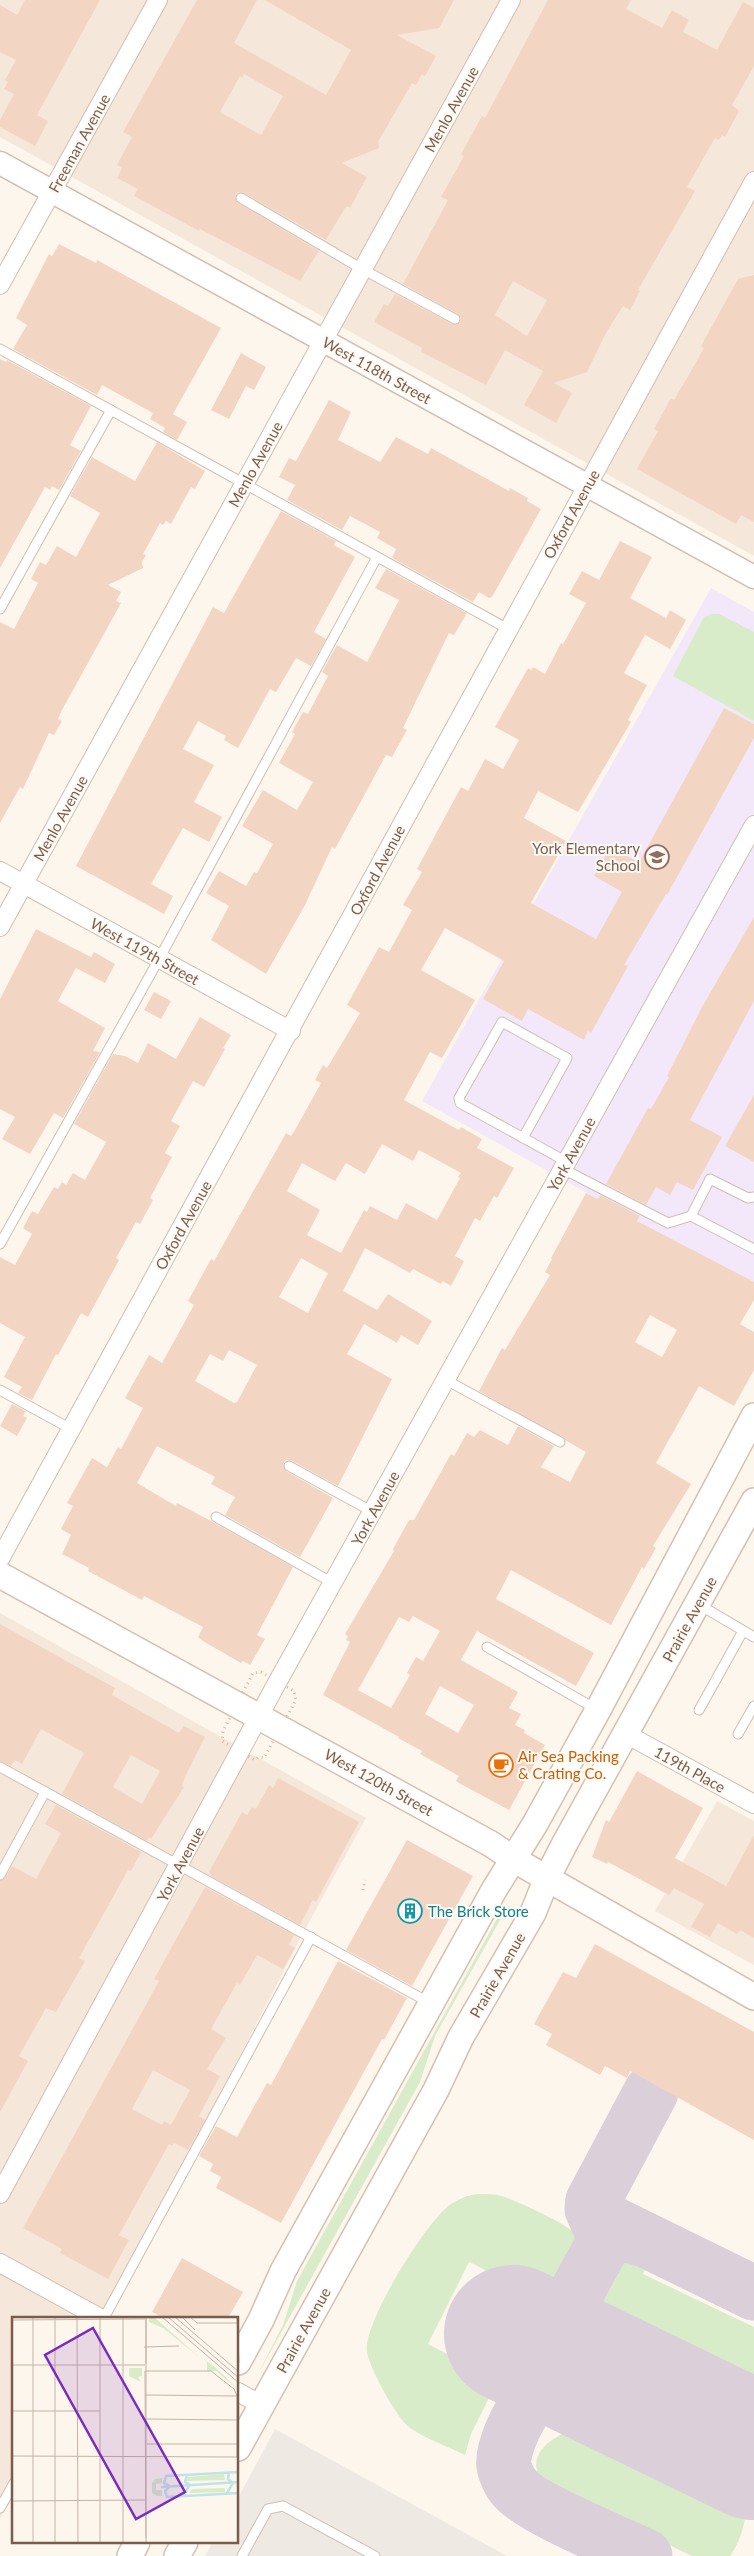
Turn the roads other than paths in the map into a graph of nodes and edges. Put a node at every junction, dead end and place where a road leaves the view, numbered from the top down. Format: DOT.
graph roads {
  1 [pos="158,0"];
  2 [pos="511,0"];
  3 [pos="0,163"];
  4 [pos="754,181"];
  5 [pos="52,192"];
  6 [pos="241,198"];
  7 [pos="362,269"];
  8 [pos="0,285"];
  9 [pos="455,319"];
  10 [pos="323,340"];
  11 [pos="0,348"];
  12 [pos="111,410"];
  13 [pos="244,484"];
  14 [pos="587,485"];
  15 [pos="377,557"];
  16 [pos="754,577"];
  17 [pos="0,609"];
  18 [pos="508,629"];
  19 [pos="754,826"];
  20 [pos="0,871"];
  21 [pos="24,884"];
  22 [pos="0,927"];
  23 [pos="160,959"];
  24 [pos="291,1031"];
  25 [pos="523,1138"];
  26 [pos="565,1166"];
  27 [pos="754,1197"];
  28 [pos="691,1216"];
  29 [pos="0,1244"];
  30 [pos="754,1249"];
  31 [pos="446,1380"];
  32 [pos="0,1390"];
  33 [pos="754,1417"];
  34 [pos="71,1429"];
  35 [pos="560,1442"];
  36 [pos="289,1466"];
  37 [pos="754,1501"];
  38 [pos="373,1512"];
  39 [pos="216,1517"];
  40 [pos="0,1559"];
  41 [pos="0,1575"];
  42 [pos="333,1583"];
  43 [pos="698,1604"];
  44 [pos="743,1631"];
  45 [pos="754,1637"];
  46 [pos="487,1647"];
  47 [pos="754,1706"];
  48 [pos="598,1710"];
  49 [pos="699,1710"];
  50 [pos="260,1716"];
  51 [pos="626,1734"];
  52 [pos="738,1734"];
  53 [pos="0,1767"];
  54 [pos="45,1792"];
  55 [pos="754,1804"];
  56 [pos="513,1859"];
  57 [pos="179,1866"];
  58 [pos="0,1874"];
  59 [pos="547,1878"];
  60 [pos="311,1937"];
  61 [pos="754,1997"];
  62 [pos="431,2003"];
  63 [pos="0,2194"];
  64 [pos="0,2264"];
  65 [pos="98,2317"];
  66 [pos="105,2317"];
  67 [pos="239,2360"];
  68 [pos="239,2393"];
  69 [pos="261,2405"];
  70 [pos="239,2446"];
  71 [pos="12,2487"];
  72 [pos="0,2508"];
  73 [pos="136,2544"];
  74 [pos="184,2544"];
  75 [pos="130,2556"];
  76 [pos="177,2556"];
  77 [pos="242,2556"];
  78 [pos="375,2556"];
  1 -- 5 [label="street, Freeman Avenue"];
  2 -- 7 [label="street, Menlo Avenue"];
  3 -- 5 [label="street, West 118th Street"];
  4 -- 14 [label="street, Oxford Avenue"];
  5 -- 8 [label="street, Freeman Avenue"];
  5 -- 10 [label="street, West 118th Street"];
  6 -- 7 [label="lane"];
  7 -- 9 [label="lane"];
  7 -- 10 [label="street, Menlo Avenue"];
  10 -- 13 [label="street, Menlo Avenue"];
  10 -- 14 [label="street, West 118th Street"];
  11 -- 12 [label="lane"];
  12 -- 13 [label="lane"];
  12 -- 17 [label="lane"];
  13 -- 15 [label="lane"];
  13 -- 21 [label="street, Menlo Avenue"];
  14 -- 16 [label="street, West 118th Street"];
  14 -- 18 [label="street, Oxford Avenue"];
  15 -- 18 [label="lane"];
  15 -- 23 [label="lane"];
  18 -- 24 [label="street, Oxford Avenue"];
  19 -- 26 [label="street, York Avenue"];
  20 -- 21 [label="street, West 119th Street"];
  21 -- 22 [label="street, Menlo Avenue"];
  21 -- 23 [label="street, West 119th Street"];
  23 -- 24 [label="street, West 119th Street"];
  23 -- 29 [label="lane"];
  24 -- 34 [label="street, Oxford Avenue"];
  25 -- 25 [label="lane"];
  25 -- 26 [label="lane"];
  26 -- 28 [label="lane"];
  26 -- 31 [label="street, York Avenue"];
  27 -- 28 [label="lane"];
  28 -- 30 [label="lane"];
  31 -- 35 [label="lane"];
  31 -- 38 [label="street, York Avenue"];
  32 -- 34 [label="lane"];
  33 -- 48 [label="main road"];
  34 -- 40 [label="street, Oxford Avenue"];
  36 -- 38 [label="lane"];
  37 -- 43 [label="main road, Prairie Avenue"];
  38 -- 42 [label="street, York Avenue"];
  39 -- 42 [label="lane"];
  41 -- 50 [label="main road, West 120th Street"];
  42 -- 50 [label="street, York Avenue"];
  43 -- 44 [label="lane"];
  43 -- 51 [label="main road, Prairie Avenue"];
  44 -- 45 [label="lane"];
  44 -- 49 [label="lane"];
  46 -- 48 [label="lane"];
  47 -- 52 [label="lane"];
  48 -- 56 [label="main road"];
  50 -- 56 [label="main road, West 120th Street"];
  50 -- 57 [label="street, York Avenue"];
  51 -- 55 [label="street, 119th Place"];
  51 -- 59 [label="main road, Prairie Avenue"];
  53 -- 54 [label="lane"];
  54 -- 57 [label="lane"];
  54 -- 58 [label="lane"];
  56 -- 59 [label="main road, West 120th Street"];
  56 -- 62 [label="main road"];
  57 -- 60 [label="lane"];
  57 -- 63 [label="street, York Avenue"];
  59 -- 61 [label="main road, West 120th Street"];
  59 -- 69 [label="main road, Prairie Avenue"];
  60 -- 62 [label="lane"];
  60 -- 66 [label="lane"];
  62 -- 67 [label="main road"];
  64 -- 65 [label="street"];
  68 -- 69 [label="street"];
  69 -- 70 [label="main road, Prairie Avenue"];
  71 -- 72 [label="lane"];
  73 -- 75 [label="main road"];
  74 -- 76 [label="main road"];
  77 -- 78 [label="lane"];
}
